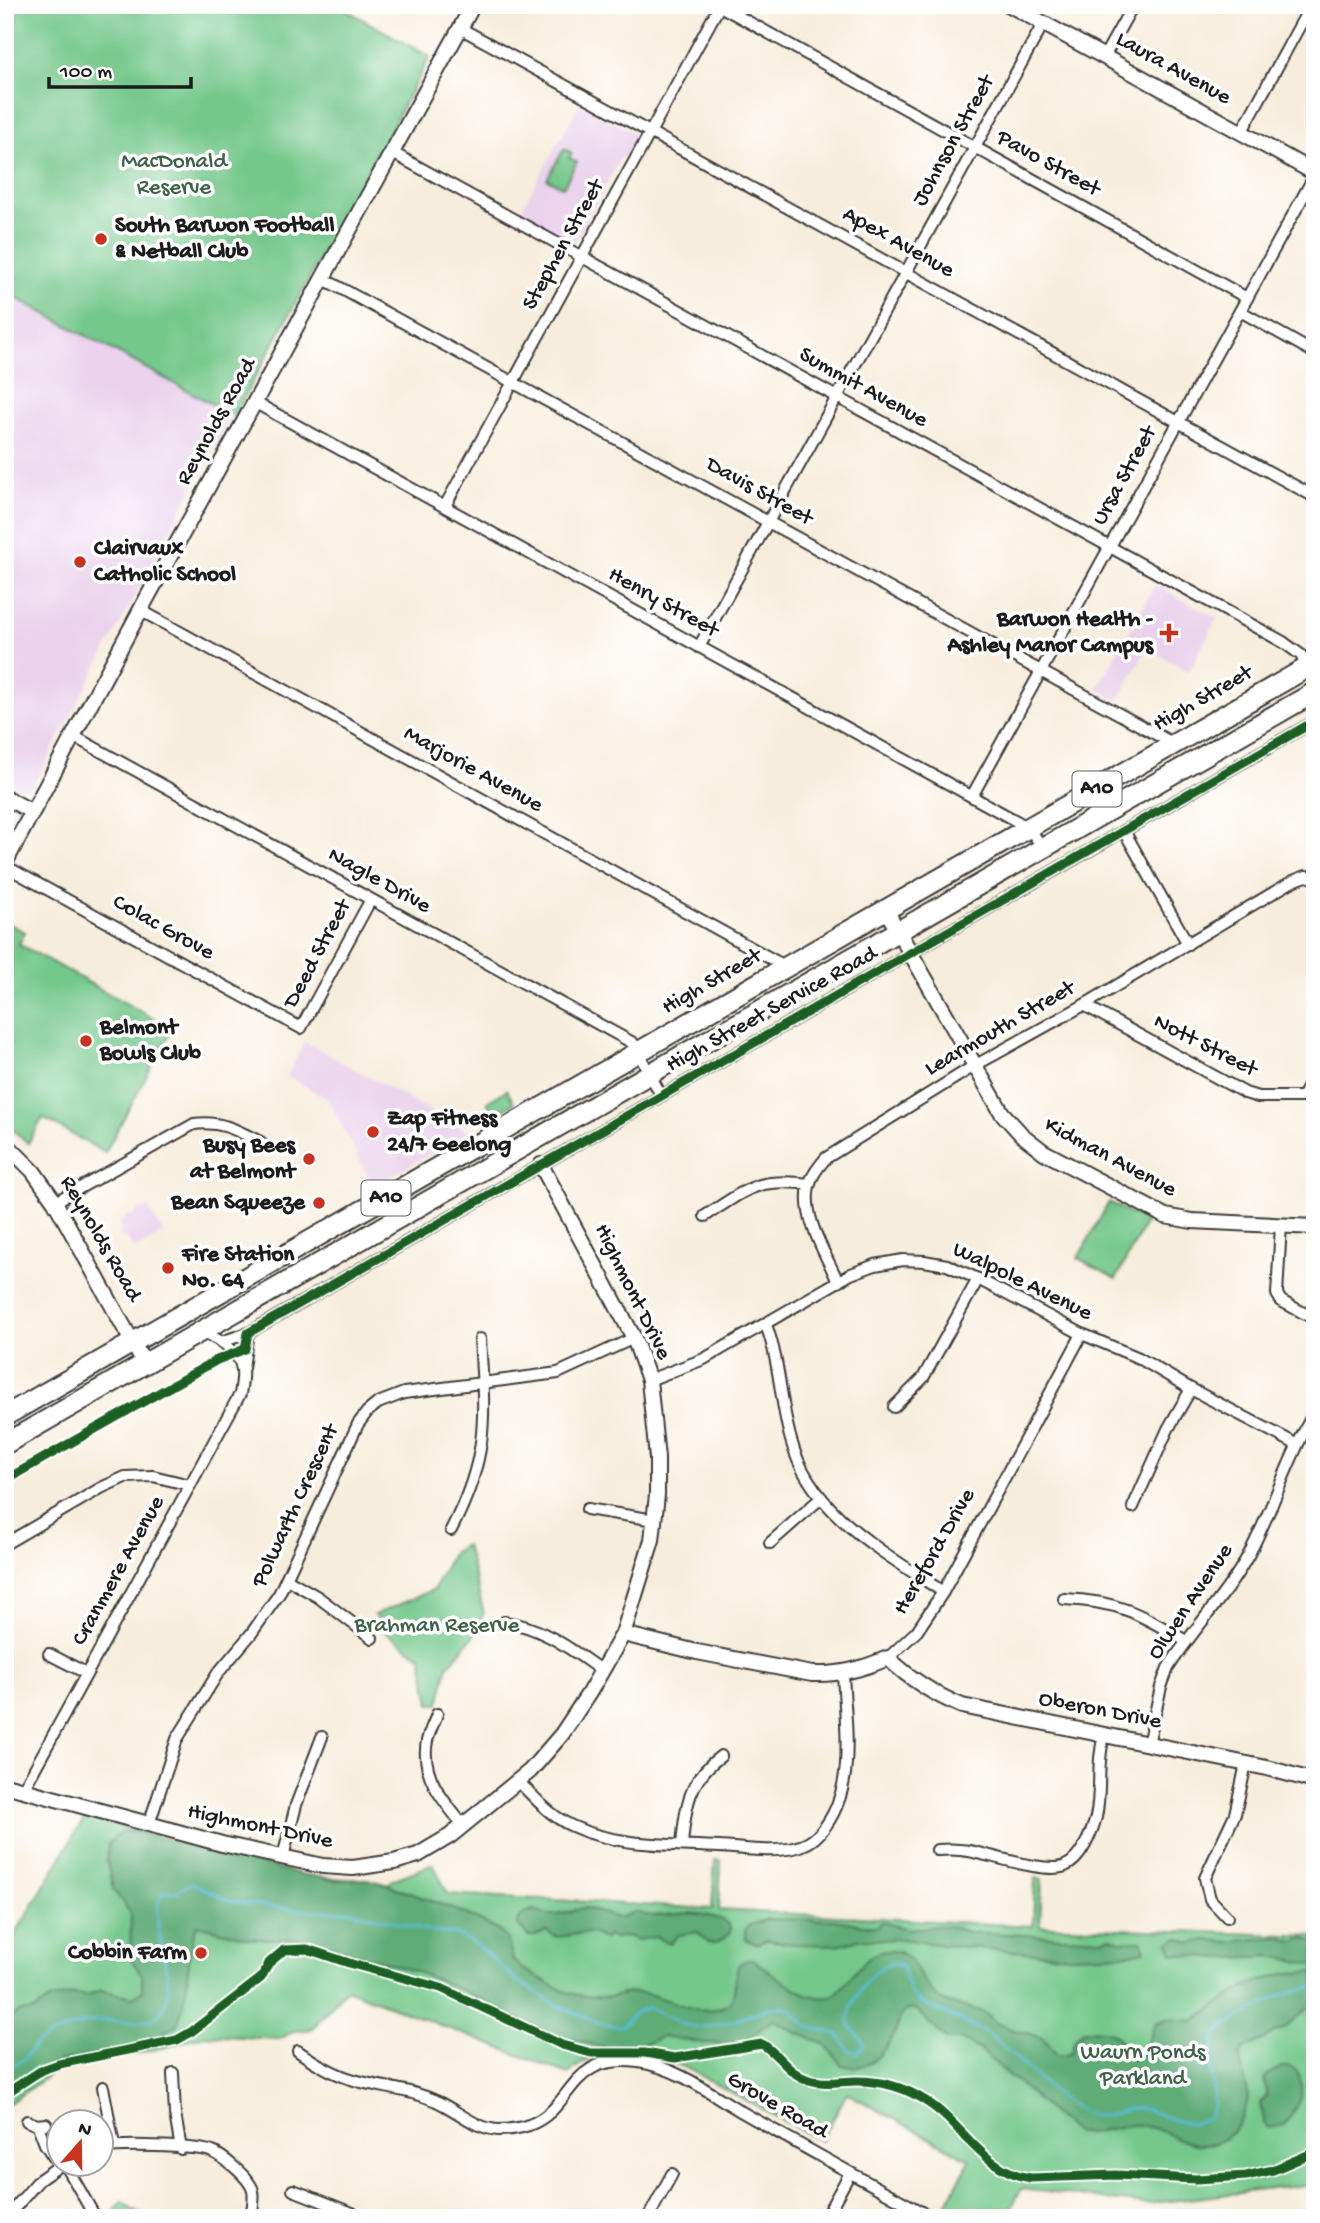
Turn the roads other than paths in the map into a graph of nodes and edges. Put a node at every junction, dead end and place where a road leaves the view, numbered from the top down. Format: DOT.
graph roads {
  1 [pos="1010,5"];
  2 [pos="1133,5"];
  3 [pos="1311,5"];
  4 [pos="472,6"];
  5 [pos="719,6"];
  6 [pos="1043,23"];
  7 [pos="460,27"];
  8 [pos="1104,57"];
  9 [pos="651,131"];
  10 [pos="1241,133"];
  11 [pos="974,148"];
  12 [pos="391,152"];
  13 [pos="1315,174"];
  14 [pos="582,257"];
  15 [pos="905,271"];
  16 [pos="322,278"];
  17 [pos="1247,298"];
  18 [pos="1240,311"];
  19 [pos="1315,353"];
  20 [pos="513,382"];
  21 [pos="836,397"];
  22 [pos="254,402"];
  23 [pos="1179,422"];
  24 [pos="1315,497"];
  25 [pos="444,506"];
  26 [pos="769,521"];
  27 [pos="1110,547"];
  28 [pos="141,610"];
  29 [pos="699,647"];
  30 [pos="1311,666"];
  31 [pos="1041,672"];
  32 [pos="1314,694"];
  33 [pos="1315,721"];
  34 [pos="73,736"];
  35 [pos="1174,744"];
  36 [pos="972,796"];
  37 [pos="5,797"];
  38 [pos="32,812"];
  39 [pos="1029,828"];
  40 [pos="1124,831"];
  41 [pos="1043,848"];
  42 [pos="5,865"];
  43 [pos="1315,878"];
  44 [pos="370,901"];
  45 [pos="886,910"];
  46 [pos="899,932"];
  47 [pos="1188,944"];
  48 [pos="911,954"];
  49 [pos="786,967"];
  50 [pos="1084,1005"];
  51 [pos="302,1028"];
  52 [pos="638,1052"];
  53 [pos="974,1066"];
  54 [pos="1315,1074"];
  55 [pos="650,1075"];
  56 [pos="661,1095"];
  57 [pos="1302,1097"];
  58 [pos="1315,1097"];
  59 [pos="5,1143"];
  60 [pos="262,1143"];
  61 [pos="541,1166"];
  62 [pos="810,1184"];
  63 [pos="55,1202"];
  64 [pos="705,1216"];
  65 [pos="1280,1225"];
  66 [pos="1315,1227"];
  67 [pos="978,1279"];
  68 [pos="838,1282"];
  69 [pos="1315,1319"];
  70 [pos="766,1325"];
  71 [pos="200,1333"];
  72 [pos="248,1333"];
  73 [pos="1082,1334"];
  74 [pos="634,1338"];
  75 [pos="480,1339"];
  76 [pos="221,1342"];
  77 [pos="134,1343"];
  78 [pos="145,1365"];
  79 [pos="242,1371"];
  80 [pos="649,1380"];
  81 [pos="483,1383"];
  82 [pos="1191,1389"];
  83 [pos="894,1407"];
  84 [pos="1315,1411"];
  85 [pos="5,1416"];
  86 [pos="5,1444"];
  87 [pos="1296,1444"];
  88 [pos="190,1485"];
  89 [pos="821,1498"];
  90 [pos="1133,1507"];
  91 [pos="587,1509"];
  92 [pos="655,1520"];
  93 [pos="451,1530"];
  94 [pos="770,1543"];
  95 [pos="5,1544"];
  96 [pos="287,1579"];
  97 [pos="943,1591"];
  98 [pos="1064,1599"];
  99 [pos="504,1622"];
  100 [pos="623,1634"];
  101 [pos="372,1638"];
  102 [pos="1186,1641"];
  103 [pos="49,1654"];
  104 [pos="888,1658"];
  105 [pos="603,1671"];
  106 [pos="843,1673"];
  107 [pos="86,1674"];
  108 [pos="437,1714"];
  109 [pos="1104,1736"];
  110 [pos="322,1737"];
  111 [pos="1148,1744"];
  112 [pos="721,1756"];
  113 [pos="1246,1764"];
  114 [pos="1315,1780"];
  115 [pos="519,1782"];
  116 [pos="5,1785"];
  117 [pos="23,1790"];
  118 [pos="149,1824"];
  119 [pos="464,1826"];
  120 [pos="682,1845"];
  121 [pos="937,1850"];
  122 [pos="284,1857"];
  123 [pos="1227,1917"];
  124 [pos="298,2051"];
  125 [pos="169,2076"];
  126 [pos="103,2087"];
  127 [pos="107,2108"];
  128 [pos="37,2124"];
  129 [pos="46,2145"];
  130 [pos="116,2145"];
  131 [pos="181,2149"];
  132 [pos="850,2173"];
  133 [pos="672,2174"];
  134 [pos="46,2175"];
  135 [pos="71,2178"];
  136 [pos="293,2190"];
  137 [pos="5,2197"];
  138 [pos="16,2206"];
  139 [pos="358,2216"];
  140 [pos="95,2217"];
  141 [pos="6,2218"];
  142 [pos="251,2218"];
  143 [pos="648,2218"];
  144 [pos="825,2218"];
  145 [pos="932,2218"];
  1 -- 6 [label="street, Laura Avenue"];
  2 -- 8 [label="street"];
  3 -- 10 [label="street"];
  4 -- 7 [label="street, Reynolds Road"];
  5 -- 9 [label="street, Stephen Street"];
  5 -- 11 [label="street, Pavo Street"];
  6 -- 8 [label="street, Laura Avenue"];
  6 -- 11 [label="street, Johnson Street"];
  7 -- 9 [label="street, Apex Avenue"];
  7 -- 12 [label="street, Reynolds Road"];
  8 -- 10 [label="street, Laura Avenue"];
  9 -- 14 [label="street, Stephen Street"];
  9 -- 15 [label="street, Apex Avenue"];
  10 -- 13 [label="street, Laura Avenue"];
  11 -- 15 [label="street, Johnson Street"];
  11 -- 17 [label="street, Pavo Street"];
  12 -- 14 [label="street, Summit Avenue"];
  12 -- 16 [label="street, Reynolds Road"];
  13 -- 17 [label="street, Ursa Street"];
  14 -- 20 [label="street, Stephen Street"];
  14 -- 21 [label="street, Summit Avenue"];
  15 -- 21 [label="street, Johnson Street"];
  15 -- 23 [label="street, Apex Avenue"];
  16 -- 20 [label="street, Davis Street"];
  16 -- 22 [label="street, Reynolds Road"];
  17 -- 18 [label="street, Ursa Street"];
  18 -- 19 [label="street"];
  18 -- 23 [label="street, Ursa Street"];
  20 -- 25 [label="street, Stephen Street"];
  20 -- 26 [label="street, Davis Street"];
  21 -- 26 [label="street, Johnson Street"];
  21 -- 27 [label="street, Summit Avenue"];
  22 -- 25 [label="street, Henry Street"];
  22 -- 28 [label="street, Reynolds Road"];
  23 -- 24 [label="street, Apex Avenue"];
  23 -- 27 [label="street, Ursa Street"];
  25 -- 29 [label="street, Henry Street"];
  26 -- 29 [label="street, Johnson Street"];
  26 -- 31 [label="street, Davis Street"];
  27 -- 30 [label="street, Summit Avenue"];
  27 -- 31 [label="street, Ursa Street"];
  28 -- 34 [label="street, Reynolds Road"];
  28 -- 49 [label="street, Marjorie Avenue"];
  29 -- 36 [label="street, Henry Street"];
  30 -- 32 [label="highway"];
  30 -- 35 [label="highway, High Street / A10"];
  31 -- 35 [label="street, Davis Street"];
  31 -- 36 [label="street, Ursa Street"];
  32 -- 41 [label="highway, A10"];
  33 -- 40 [label="street, High Street Service Road"];
  34 -- 38 [label="street, Reynolds Road"];
  34 -- 44 [label="street, Nagle Drive"];
  35 -- 39 [label="highway, High Street / A10"];
  36 -- 39 [label="street, Henry Street"];
  37 -- 38 [label="street"];
  38 -- 42 [label="street, Reynolds Road"];
  39 -- 41 [label="street, Henry Street"];
  39 -- 45 [label="highway, High Street / A10"];
  40 -- 47 [label="street"];
  40 -- 48 [label="street, High Street Service Road"];
  41 -- 46 [label="highway, A10"];
  42 -- 51 [label="street, Colac Grove"];
  43 -- 47 [label="street, Learmouth Street"];
  44 -- 51 [label="street, Deed Street"];
  44 -- 52 [label="street, Nagle Drive"];
  45 -- 46 [label="street, Kidman Avenue"];
  45 -- 49 [label="highway, High Street / A10"];
  46 -- 48 [label="street, Kidman Avenue"];
  46 -- 55 [label="highway, A10"];
  47 -- 50 [label="street, Learmouth Street"];
  48 -- 53 [label="street, Kidman Avenue"];
  48 -- 56 [label="street, High Street Service Road"];
  49 -- 52 [label="highway, High Street / A10"];
  50 -- 53 [label="street, Learmouth Street"];
  50 -- 57 [label="street, Nott Street"];
  52 -- 55 [label="street, Nagle Drive"];
  52 -- 77 [label="highway, High Street / A10"];
  53 -- 62 [label="street, Learmouth Street"];
  53 -- 65 [label="street, Kidman Avenue"];
  54 -- 57 [label="street"];
  55 -- 56 [label="street"];
  55 -- 71 [label="highway, A10"];
  56 -- 61 [label="street, High Street Service Road"];
  57 -- 58 [label="street, Nott Street"];
  59 -- 63 [label="street, Reynolds Road"];
  60 -- 63 [label="street"];
  61 -- 72 [label="street, High Street Service Road"];
  61 -- 74 [label="street, Highmont Drive"];
  62 -- 64 [label="street"];
  62 -- 68 [label="street"];
  63 -- 77 [label="street, Reynolds Road"];
  65 -- 66 [label="street, Kidman Avenue"];
  65 -- 69 [label="street"];
  67 -- 68 [label="street, Walpole Avenue"];
  67 -- 73 [label="street, Walpole Avenue"];
  67 -- 83 [label="street"];
  68 -- 70 [label="street, Walpole Avenue"];
  70 -- 80 [label="street, Walpole Avenue"];
  70 -- 89 [label="street"];
  71 -- 76 [label="street"];
  71 -- 78 [label="highway, A10"];
  72 -- 76 [label="street, High Street Service Road"];
  72 -- 79 [label="street, Cranmere Avenue"];
  73 -- 82 [label="street, Walpole Avenue"];
  73 -- 97 [label="street, Hereford Drive"];
  74 -- 80 [label="street, Highmont Drive"];
  74 -- 81 [label="street, Polwarth Crescent"];
  75 -- 81 [label="street"];
  76 -- 79 [label="street"];
  77 -- 78 [label="street, Reynolds Road"];
  77 -- 85 [label="highway, A10"];
  78 -- 86 [label="highway, A10"];
  79 -- 88 [label="street, Cranmere Avenue"];
  80 -- 92 [label="street, Highmont Drive"];
  81 -- 93 [label="street"];
  81 -- 96 [label="street, Polwarth Crescent"];
  82 -- 87 [label="street, Walpole Avenue"];
  82 -- 90 [label="street"];
  84 -- 87 [label="street, Olwen Avenue"];
  87 -- 102 [label="street, Olwen Avenue"];
  88 -- 95 [label="street"];
  88 -- 107 [label="street, Cranmere Avenue"];
  89 -- 94 [label="street"];
  89 -- 97 [label="street"];
  91 -- 92 [label="street"];
  92 -- 100 [label="street, Highmont Drive"];
  96 -- 101 [label="street"];
  96 -- 118 [label="street, Polwarth Crescent"];
  97 -- 104 [label="street, Hereford Drive"];
  98 -- 102 [label="street"];
  99 -- 105 [label="street"];
  100 -- 105 [label="street, Highmont Drive"];
  100 -- 106 [label="street, Hereford Drive"];
  102 -- 111 [label="street, Olwen Avenue"];
  103 -- 107 [label="street"];
  104 -- 106 [label="street, Hereford Drive"];
  104 -- 109 [label="street, Oberon Drive"];
  105 -- 115 [label="street, Highmont Drive"];
  106 -- 120 [label="street"];
  107 -- 117 [label="street, Cranmere Avenue"];
  108 -- 119 [label="street"];
  109 -- 111 [label="street, Oberon Drive"];
  109 -- 121 [label="street"];
  110 -- 122 [label="street"];
  111 -- 113 [label="street, Oberon Drive"];
  112 -- 120 [label="street"];
  113 -- 114 [label="street, Oberon Drive"];
  113 -- 123 [label="street"];
  115 -- 119 [label="street, Highmont Drive"];
  115 -- 120 [label="street"];
  116 -- 117 [label="street, Highmont Drive"];
  117 -- 118 [label="street, Highmont Drive"];
  118 -- 122 [label="street, Highmont Drive"];
  119 -- 122 [label="street, Highmont Drive"];
  124 -- 132 [label="street, Grove Road"];
  125 -- 131 [label="street"];
  126 -- 127 [label="street"];
  128 -- 129 [label="street"];
  130 -- 131 [label="street"];
  131 -- 142 [label="street"];
  132 -- 144 [label="street"];
  132 -- 145 [label="street, Grove Road"];
  133 -- 143 [label="street"];
  134 -- 138 [label="street"];
  135 -- 140 [label="street"];
  136 -- 139 [label="street"];
  137 -- 138 [label="street"];
  138 -- 141 [label="street"];
}
